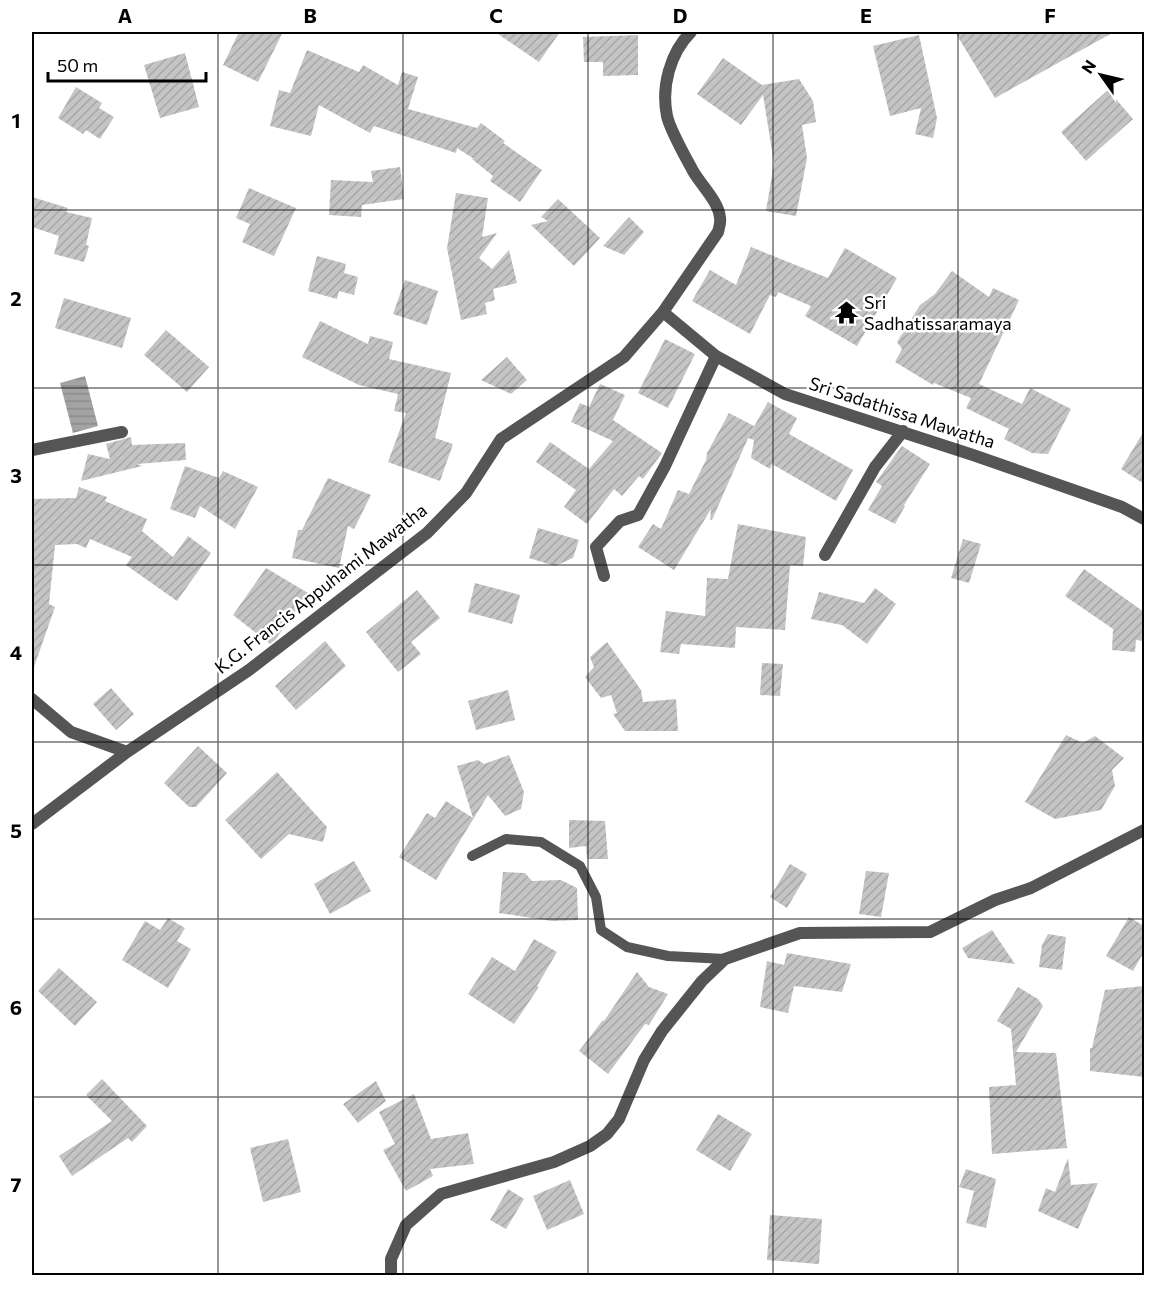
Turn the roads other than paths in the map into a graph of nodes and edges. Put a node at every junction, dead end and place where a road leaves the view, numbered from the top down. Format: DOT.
graph roads {
  1 [pos="691,32"];
  2 [pos="663,312"];
  3 [pos="716,356"];
  4 [pos="903,431"];
  5 [pos="122,432"];
  6 [pos="32,450"];
  7 [pos="1144,519"];
  8 [pos="825,555"];
  9 [pos="604,576"];
  10 [pos="32,699"];
  11 [pos="127,752"];
  12 [pos="32,824"];
  13 [pos="1144,830"];
  14 [pos="472,856"];
  15 [pos="725,959"];
  16 [pos="391,1275"];
  1 -- 2 [label="street, K.G. Francis Appuhami Mawatha"];
  2 -- 3 [label="street, Sri Sadathissa Mawatha"];
  2 -- 11 [label="street, K.G. Francis Appuhami Mawatha"];
  3 -- 4 [label="street, Sri Sadathissa Mawatha"];
  3 -- 9 [label="street"];
  4 -- 7 [label="street, Sri Sadathissa Mawatha"];
  4 -- 8 [label="street"];
  5 -- 6 [label="street"];
  10 -- 11 [label="street"];
  11 -- 12 [label="street, K.G. Francis Appuhami Mawatha"];
  13 -- 15 [label="street"];
  14 -- 15 [label="lane"];
  15 -- 16 [label="street"];
}
